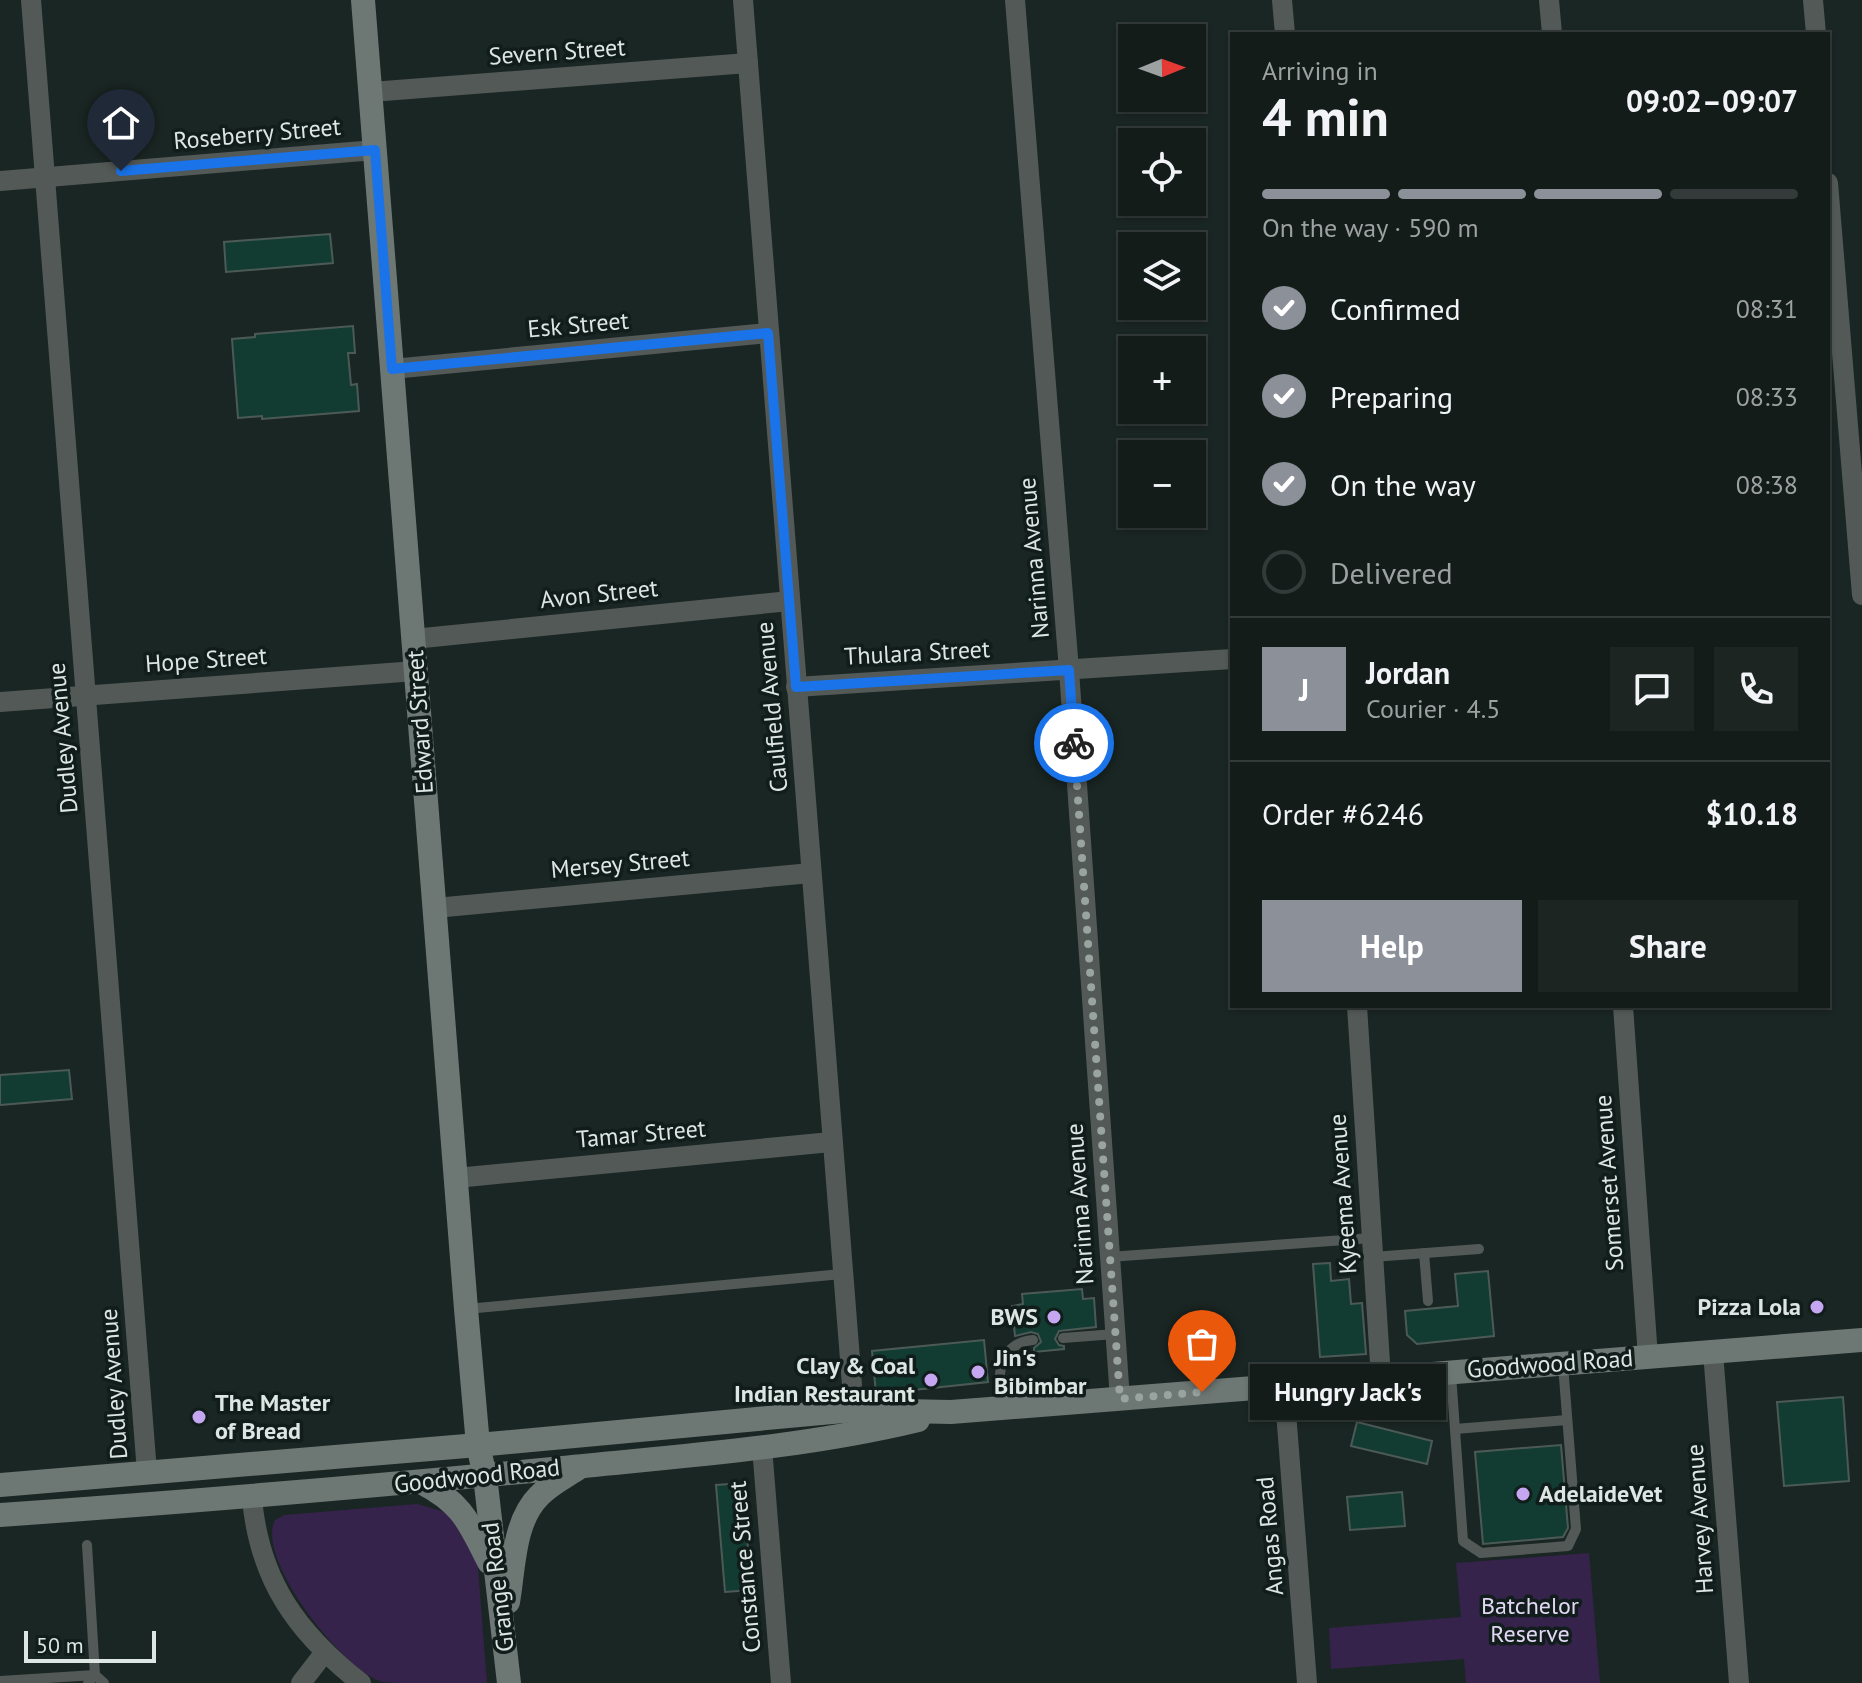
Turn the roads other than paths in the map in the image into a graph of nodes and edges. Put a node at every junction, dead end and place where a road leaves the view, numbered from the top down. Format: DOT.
graph roads {
  1 [pos="31,0"];
  2 [pos="363,0"];
  3 [pos="743,0"];
  4 [pos="1015,0"];
  5 [pos="1282,0"];
  6 [pos="1549,0"];
  7 [pos="1813,0"];
  8 [pos="1285,32"];
  9 [pos="1552,32"];
  10 [pos="1816,32"];
  11 [pos="748,63"];
  12 [pos="371,92"];
  13 [pos="375,150"];
  14 [pos="45,178"];
  15 [pos="0,181"];
  16 [pos="1830,218"];
  17 [pos="768,333"];
  18 [pos="392,369"];
  19 [pos="1862,595"];
  20 [pos="790,601"];
  21 [pos="413,639"];
  22 [pos="1230,659"];
  23 [pos="1069,670"];
  24 [pos="416,671"];
  25 [pos="796,687"];
  26 [pos="86,695"];
  27 [pos="0,702"];
  28 [pos="811,873"];
  29 [pos="435,908"];
  30 [pos="1357,1008"];
  31 [pos="1623,1008"];
  32 [pos="831,1142"];
  33 [pos="456,1178"];
  34 [pos="1372,1248"];
  35 [pos="1479,1249"];
  36 [pos="1424,1253"];
  37 [pos="1109,1257"];
  38 [pos="842,1274"];
  39 [pos="1428,1301"];
  40 [pos="466,1309"];
  41 [pos="1115,1334"];
  42 [pos="1063,1338"];
  43 [pos="1033,1340"];
  44 [pos="1862,1340"];
  45 [pos="1713,1352"];
  46 [pos="1648,1357"];
  47 [pos="1563,1364"];
  48 [pos="1451,1372"];
  49 [pos="1381,1378"];
  50 [pos="1284,1386"];
  51 [pos="1120,1399"];
  52 [pos="999,1408"];
  53 [pos="854,1410"];
  54 [pos="951,1412"];
  55 [pos="1567,1420"];
  56 [pos="1455,1429"];
  57 [pos="478,1445"];
  58 [pos="762,1447"];
  59 [pos="582,1466"];
  60 [pos="147,1472"];
  61 [pos="485,1476"];
  62 [pos="421,1482"];
  63 [pos="0,1485"];
  64 [pos="252,1498"];
  65 [pos="0,1515"];
  66 [pos="87,1545"];
  67 [pos="496,1574"];
  68 [pos="503,1632"];
  69 [pos="325,1652"];
  70 [pos="92,1679"];
  71 [pos="351,1680"];
  72 [pos="0,1681"];
  73 [pos="104,1683"];
  74 [pos="301,1683"];
  75 [pos="509,1683"];
  76 [pos="781,1683"];
  77 [pos="1307,1683"];
  78 [pos="1739,1683"];
  1 -- 14 [label="street, Dudley Avenue"];
  2 -- 12 [label="main road, Edward Street"];
  3 -- 11 [label="street, Caulfield Avenue"];
  4 -- 23 [label="street, Narinna Avenue"];
  5 -- 8 [label="street"];
  6 -- 9 [label="street"];
  7 -- 10 [label="street"];
  11 -- 12 [label="street, Severn Street"];
  11 -- 17 [label="street, Caulfield Avenue"];
  12 -- 13 [label="main road, Edward Street"];
  13 -- 14 [label="street, Roseberry Street"];
  13 -- 18 [label="main road, Edward Street"];
  14 -- 15 [label="street, Roseberry Street"];
  14 -- 26 [label="street, Dudley Avenue"];
  16 -- 19 [label="street"];
  17 -- 18 [label="street, Esk Street"];
  17 -- 20 [label="street, Caulfield Avenue"];
  18 -- 21 [label="main road, Edward Street"];
  20 -- 21 [label="street, Avon Street"];
  20 -- 25 [label="street, Caulfield Avenue"];
  21 -- 24 [label="main road, Edward Street"];
  22 -- 23 [label="street, Thulara Street"];
  23 -- 25 [label="street, Thulara Street"];
  23 -- 37 [label="street, Narinna Avenue"];
  24 -- 26 [label="street, Hope Street"];
  24 -- 29 [label="main road, Edward Street"];
  25 -- 28 [label="street, Caulfield Avenue"];
  26 -- 27 [label="street, Hope Street"];
  26 -- 60 [label="street, Dudley Avenue"];
  28 -- 29 [label="street, Mersey Street"];
  28 -- 32 [label="street, Caulfield Avenue"];
  29 -- 33 [label="main road, Edward Street"];
  30 -- 34 [label="street, Kyeema Avenue"];
  31 -- 46 [label="street, Somerset Avenue"];
  32 -- 33 [label="street, Tamar Street"];
  32 -- 38 [label="street, Caulfield Avenue"];
  33 -- 40 [label="main road, Edward Street"];
  34 -- 36 [label="lane"];
  34 -- 37 [label="lane"];
  34 -- 49 [label="street, Kyeema Avenue"];
  35 -- 36 [label="lane"];
  36 -- 39 [label="lane"];
  37 -- 41 [label="street, Narinna Avenue"];
  38 -- 40 [label="lane"];
  38 -- 53 [label="street, Caulfield Avenue"];
  40 -- 57 [label="main road, Edward Street"];
  41 -- 42 [label="lane"];
  41 -- 51 [label="street, Narinna Avenue"];
  43 -- 52 [label="lane"];
  44 -- 45 [label="main road, Goodwood Road"];
  45 -- 46 [label="main road, Goodwood Road"];
  45 -- 78 [label="street, Harvey Avenue"];
  46 -- 47 [label="main road, Goodwood Road"];
  47 -- 48 [label="main road, Goodwood Road"];
  47 -- 55 [label="lane"];
  48 -- 49 [label="main road, Goodwood Road"];
  48 -- 56 [label="lane"];
  49 -- 50 [label="main road, Goodwood Road"];
  50 -- 51 [label="main road, Goodwood Road"];
  50 -- 77 [label="street, Angas Road"];
  51 -- 52 [label="main road, Goodwood Road"];
  52 -- 54 [label="main road, Goodwood Road"];
  53 -- 54 [label="main road, Goodwood Road"];
  53 -- 57 [label="main road, Goodwood Road"];
  54 -- 58 [label="main road, Goodwood Road"];
  55 -- 56 [label="lane"];
  55 -- 56 [label="lane"];
  57 -- 60 [label="main road, Goodwood Road"];
  57 -- 61 [label="main road, Grange Road"];
  58 -- 59 [label="main road, Goodwood Road"];
  58 -- 76 [label="street, Constance Street"];
  59 -- 61 [label="main road, Goodwood Road"];
  59 -- 68 [label="main road"];
  60 -- 63 [label="main road, Goodwood Road"];
  61 -- 62 [label="main road, Goodwood Road"];
  61 -- 67 [label="main road, Grange Road"];
  62 -- 64 [label="main road, Goodwood Road"];
  62 -- 67 [label="main road"];
  64 -- 65 [label="main road, Goodwood Road"];
  64 -- 69 [label="street"];
  66 -- 70 [label="lane"];
  67 -- 68 [label="main road, Grange Road"];
  68 -- 75 [label="main road, Grange Road"];
  69 -- 71 [label="street"];
  69 -- 74 [label="street"];
  70 -- 72 [label="lane"];
  70 -- 73 [label="lane"];
}
